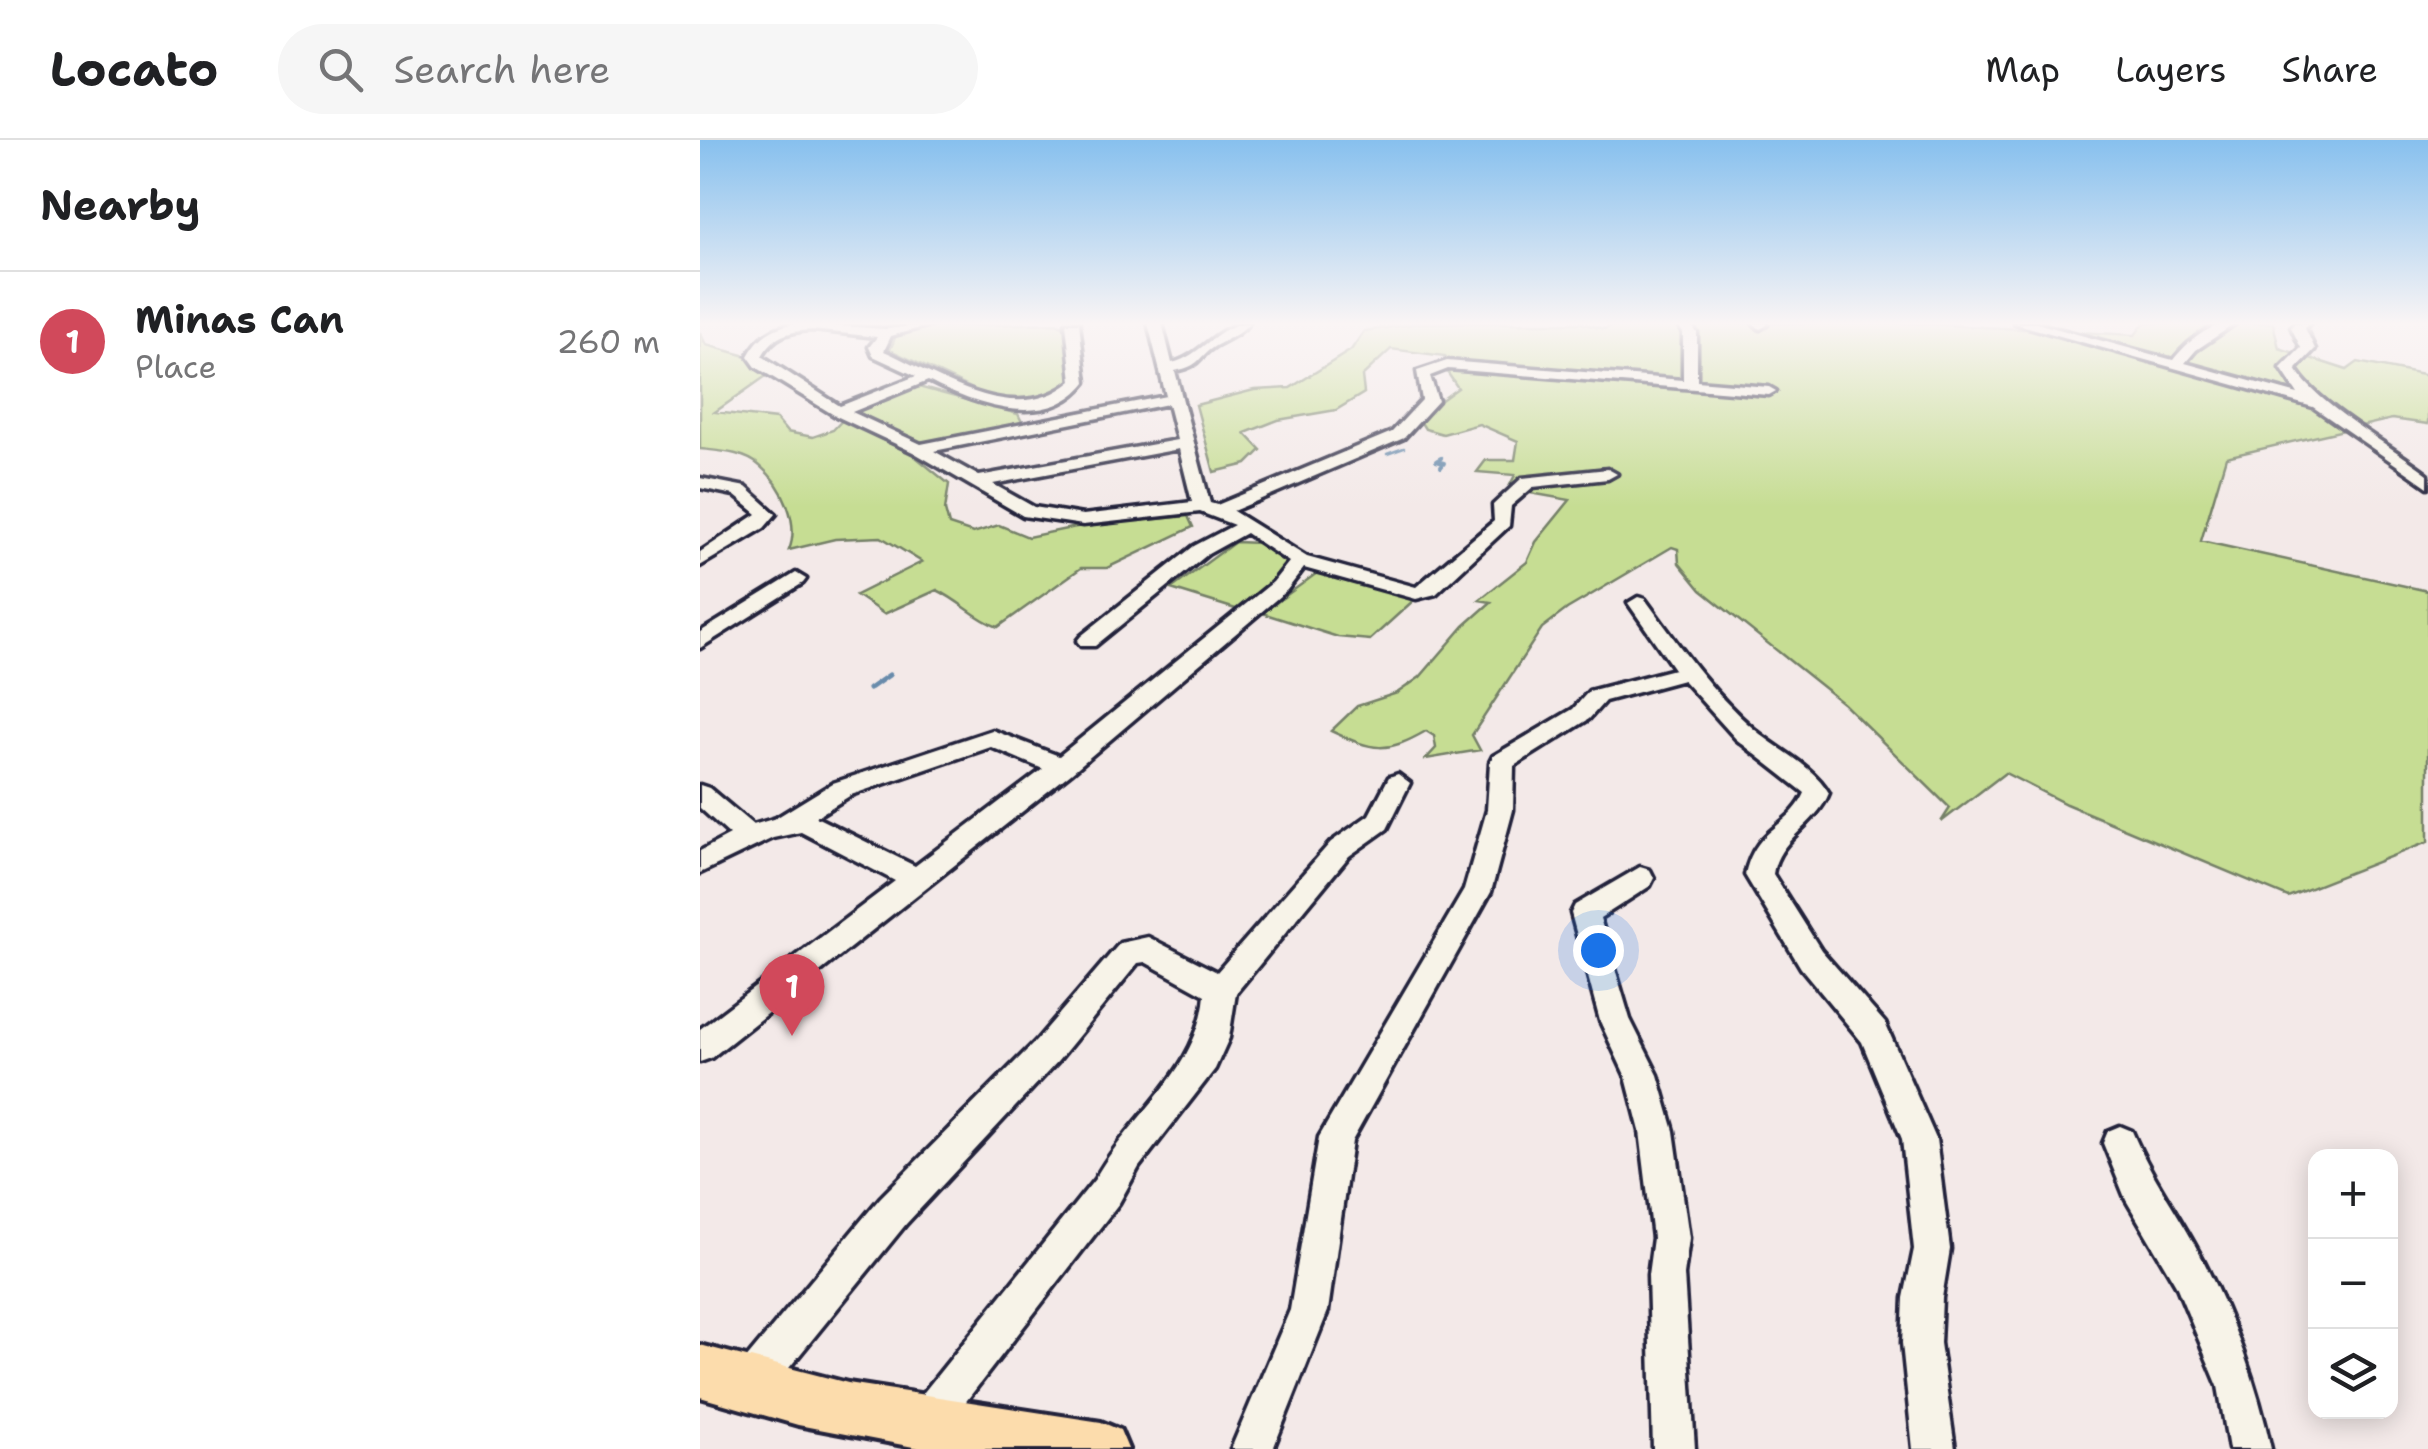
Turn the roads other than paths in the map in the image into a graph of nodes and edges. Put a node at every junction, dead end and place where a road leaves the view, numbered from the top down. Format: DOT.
graph roads {
  1 [pos="794,384"];
  2 [pos="908,384"];
  3 [pos="945,384"];
  4 [pos="1076,384"];
  5 [pos="1170,384"];
  6 [pos="1425,384"];
  7 [pos="1679,384"];
  8 [pos="2245,384"];
  9 [pos="2297,384"];
  10 [pos="1690,385"];
  11 [pos="1770,392"];
  12 [pos="1173,399"];
  13 [pos="2314,403"];
  14 [pos="1030,405"];
  15 [pos="839,412"];
  16 [pos="1039,425"];
  17 [pos="1185,442"];
  18 [pos="918,449"];
  19 [pos="1608,474"];
  20 [pos="977,482"];
  21 [pos="2428,482"];
  22 [pos="700,483"];
  23 [pos="1209,509"];
  24 [pos="1247,526"];
  25 [pos="710,546"];
  26 [pos="700,560"];
  27 [pos="1300,561"];
  28 [pos="796,579"];
  29 [pos="1638,604"];
  30 [pos="700,641"];
  31 [pos="1088,642"];
  32 [pos="1688,672"];
  33 [pos="1062,767"];
  34 [pos="1398,784"];
  35 [pos="700,794"];
  36 [pos="784,824"];
  37 [pos="750,836"];
  38 [pos="700,863"];
  39 [pos="1640,878"];
  40 [pos="917,880"];
  41 [pos="1221,989"];
  42 [pos="700,1048"];
  43 [pos="2120,1143"];
  44 [pos="724,1379"];
  45 [pos="926,1420"];
  46 [pos="1101,1449"];
  47 [pos="1252,1449"];
  48 [pos="1674,1449"];
  49 [pos="1934,1449"];
  50 [pos="2250,1449"];
  1 -- 15 [label="street"];
  2 -- 15 [label="street"];
  3 -- 14 [label="street"];
  4 -- 14 [label="street"];
  5 -- 12 [label="street"];
  6 -- 23 [label="street"];
  7 -- 10 [label="street"];
  8 -- 13 [label="street"];
  9 -- 13 [label="street"];
  10 -- 11 [label="street"];
  12 -- 16 [label="street"];
  12 -- 17 [label="street"];
  13 -- 21 [label="street"];
  14 -- 16 [label="street"];
  15 -- 18 [label="street"];
  16 -- 18 [label="street"];
  17 -- 20 [label="street"];
  17 -- 23 [label="street"];
  18 -- 20 [label="street"];
  19 -- 27 [label="street"];
  20 -- 23 [label="street"];
  22 -- 25 [label="street"];
  23 -- 24 [label="street"];
  24 -- 27 [label="street"];
  24 -- 31 [label="street"];
  25 -- 26 [label="street"];
  27 -- 33 [label="street"];
  28 -- 30 [label="street"];
  29 -- 32 [label="street"];
  32 -- 47 [label="street"];
  32 -- 49 [label="street"];
  33 -- 36 [label="street"];
  33 -- 40 [label="street"];
  34 -- 41 [label="street"];
  35 -- 37 [label="street"];
  36 -- 37 [label="street"];
  36 -- 40 [label="street"];
  37 -- 38 [label="street"];
  39 -- 48 [label="street"];
  40 -- 42 [label="street"];
  41 -- 44 [label="street"];
  41 -- 45 [label="street"];
  43 -- 50 [label="street"];
  44 -- 45 [label="main road"];
  45 -- 46 [label="main road"];
}
